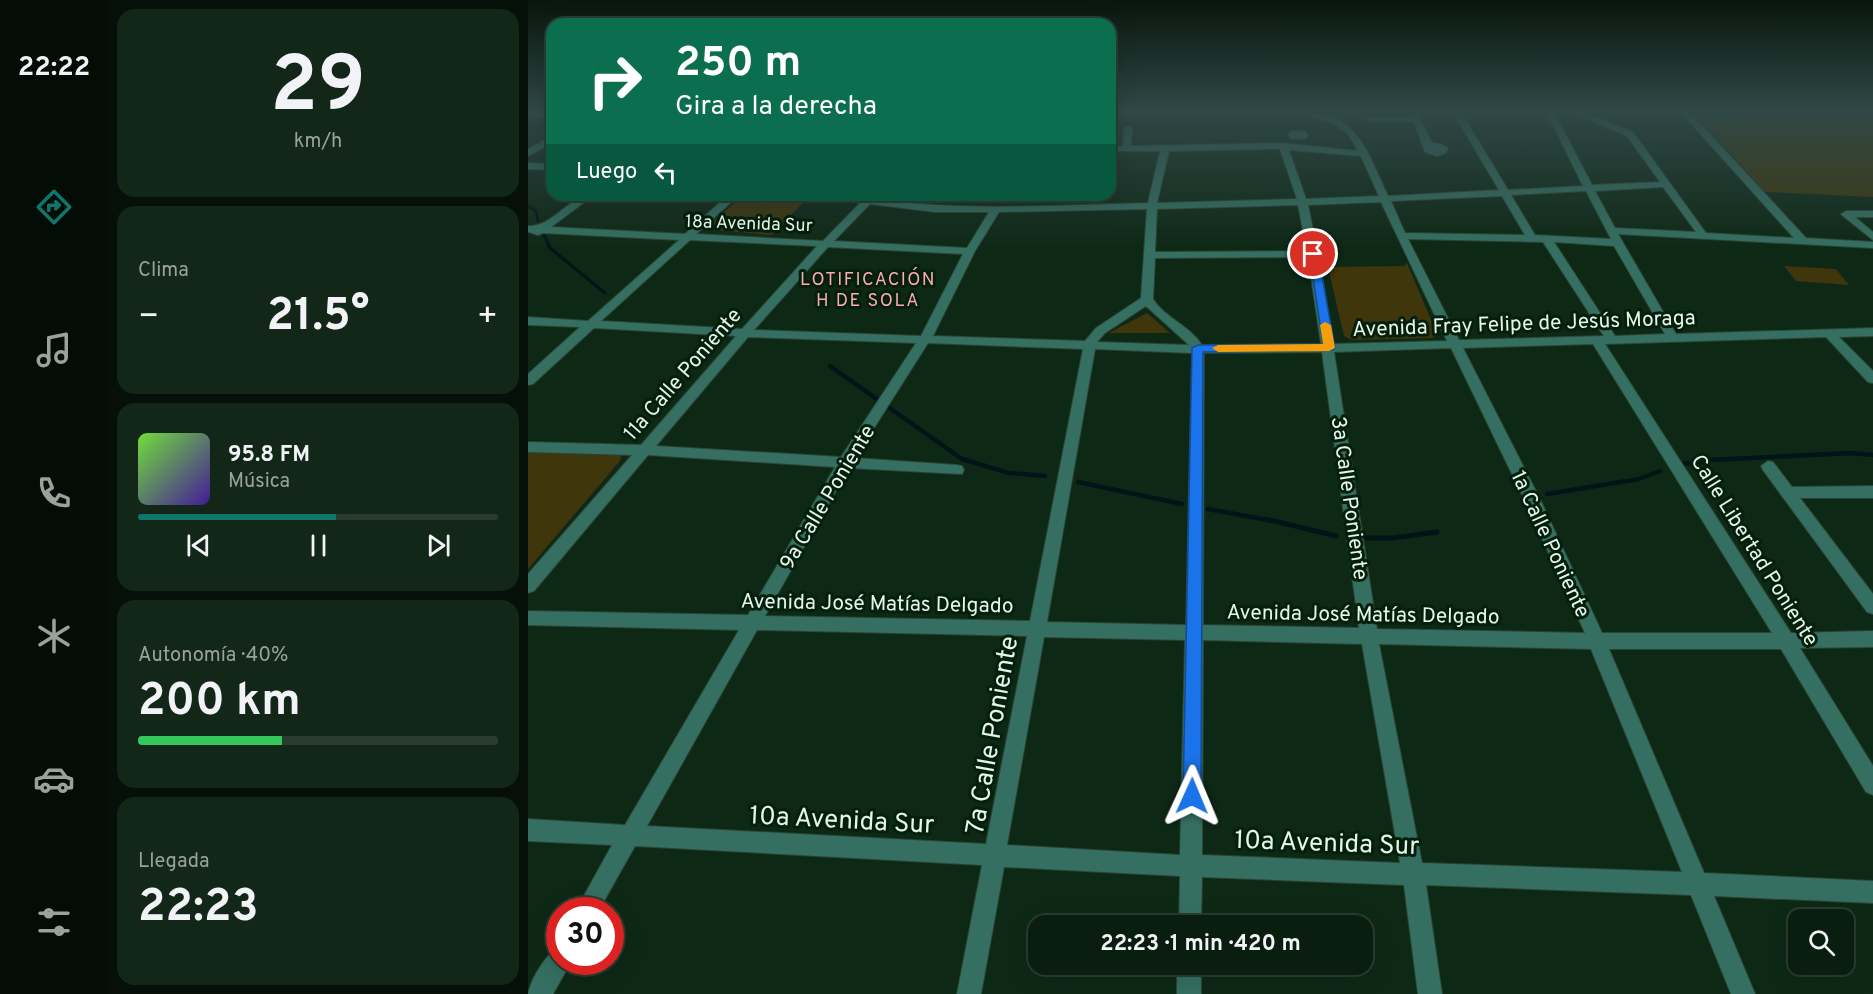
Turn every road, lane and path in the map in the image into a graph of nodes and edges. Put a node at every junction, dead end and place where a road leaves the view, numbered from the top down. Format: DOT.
graph roads {
  1 [pos="1164,155"];
  2 [pos="1286,155"];
  3 [pos="1364,155"];
  4 [pos="1482,155"];
  5 [pos="1573,155"];
  6 [pos="1645,155"];
  7 [pos="1725,155"];
  8 [pos="528,166"];
  9 [pos="546,167"];
  10 [pos="1666,184"];
  11 [pos="1591,188"];
  12 [pos="1504,193"];
  13 [pos="1384,198"];
  14 [pos="581,201"];
  15 [pos="727,201"];
  16 [pos="869,201"];
  17 [pos="883,201"];
  18 [pos="935,201"];
  19 [pos="993,201"];
  20 [pos="1043,201"];
  21 [pos="1302,201"];
  22 [pos="1152,206"];
  23 [pos="1040,207"];
  24 [pos="929,209"];
  25 [pos="991,209"];
  26 [pos="1873,214"];
  27 [pos="528,229"];
  28 [pos="542,229"];
  29 [pos="1611,231"];
  30 [pos="1402,236"];
  31 [pos="1704,237"];
  32 [pos="1873,237"];
  33 [pos="684,238"];
  34 [pos="1532,238"];
  35 [pos="528,239"];
  36 [pos="1547,240"];
  37 [pos="1804,242"];
  38 [pos="826,243"];
  39 [pos="1619,243"];
  40 [pos="1873,245"];
  41 [pos="970,251"];
  42 [pos="1313,254"];
  43 [pos="1148,255"];
  44 [pos="1147,300"];
  45 [pos="528,321"];
  46 [pos="592,325"];
  47 [pos="1873,332"];
  48 [pos="745,333"];
  49 [pos="1830,334"];
  50 [pos="1672,337"];
  51 [pos="925,339"];
  52 [pos="1604,340"];
  53 [pos="1090,344"];
  54 [pos="1454,344"];
  55 [pos="1198,348"];
  56 [pos="1329,348"];
  57 [pos="1873,379"];
  58 [pos="528,381"];
  59 [pos="528,447"];
  60 [pos="645,450"];
  61 [pos="845,462"];
  62 [pos="1768,466"];
  63 [pos="957,470"];
  64 [pos="1873,492"];
  65 [pos="1789,493"];
  66 [pos="528,586"];
  67 [pos="1873,607"];
  68 [pos="528,618"];
  69 [pos="753,622"];
  70 [pos="1038,629"];
  71 [pos="1194,632"];
  72 [pos="1368,636"];
  73 [pos="1873,639"];
  74 [pos="1597,641"];
  75 [pos="1786,641"];
  76 [pos="1873,784"];
  77 [pos="528,830"];
  78 [pos="628,837"];
  79 [pos="996,856"];
  80 [pos="1191,866"];
  81 [pos="1413,873"];
  82 [pos="1696,884"];
  83 [pos="1873,892"];
  84 [pos="594,897"];
  85 [pos="1190,915"];
  86 [pos="550,975"];
  87 [pos="1189,975"];
  88 [pos="539,994"];
  89 [pos="969,994"];
  90 [pos="1189,994"];
  91 [pos="1430,994"];
  92 [pos="1743,994"];
  1 -- 22 [label="street"];
  2 -- 21 [label="street, 3a Calle Poniente"];
  3 -- 13 [label="street, 1a Calle Poniente"];
  4 -- 12 [label="street"];
  5 -- 11 [label="street"];
  6 -- 10 [label="street"];
  7 -- 37 [label="street"];
  8 -- 9 [label="street"];
  10 -- 11 [label="street"];
  10 -- 31 [label="street"];
  11 -- 12 [label="street"];
  11 -- 29 [label="street"];
  12 -- 13 [label="street"];
  12 -- 34 [label="street"];
  13 -- 21 [label="street"];
  13 -- 30 [label="street, 1a Calle Poniente"];
  14 -- 28 [label="street"];
  15 -- 33 [label="street"];
  16 -- 38 [label="street, 11a Calle Poniente"];
  17 -- 24 [label="street"];
  18 -- 24 [label="street"];
  19 -- 25 [label="street, 9a Calle Poniente"];
  20 -- 23 [label="street"];
  21 -- 22 [label="street"];
  21 -- 42 [label="street, 3a Calle Poniente"];
  22 -- 23 [label="street"];
  22 -- 43 [label="street"];
  23 -- 25 [label="street"];
  24 -- 25 [label="street"];
  25 -- 41 [label="street, 9a Calle Poniente"];
  26 -- 32 [label="street"];
  27 -- 28 [label="street, 18a Avenida Sur"];
  28 -- 33 [label="street, 18a Avenida Sur"];
  28 -- 35 [label="street"];
  29 -- 31 [label="street"];
  29 -- 39 [label="street"];
  30 -- 34 [label="street"];
  30 -- 54 [label="street, 1a Calle Poniente"];
  31 -- 37 [label="street"];
  33 -- 38 [label="street, 18a Avenida Sur"];
  33 -- 46 [label="street"];
  34 -- 36 [label="street"];
  36 -- 39 [label="street"];
  36 -- 52 [label="street, Calle Libertad Poniente"];
  37 -- 40 [label="street"];
  38 -- 41 [label="street, 18a Avenida Sur"];
  38 -- 48 [label="street, 11a Calle Poniente"];
  39 -- 50 [label="street"];
  41 -- 51 [label="street, 9a Calle Poniente"];
  42 -- 43 [label="street"];
  42 -- 56 [label="street, 3a Calle Poniente"];
  43 -- 44 [label="street"];
  44 -- 53 [label="street"];
  44 -- 55 [label="street"];
  45 -- 46 [label="street, Avenida Fray Felipe de Jesús Moraga"];
  46 -- 48 [label="street, Avenida Fray Felipe de Jesús Moraga"];
  46 -- 58 [label="street"];
  47 -- 49 [label="street, Avenida Fray Felipe de Jesús Moraga"];
  48 -- 51 [label="street, Avenida Fray Felipe de Jesús Moraga"];
  48 -- 60 [label="street, 11a Calle Poniente"];
  49 -- 50 [label="street, Avenida Fray Felipe de Jesús Moraga"];
  49 -- 57 [label="street"];
  50 -- 52 [label="street, Avenida Fray Felipe de Jesús Moraga"];
  51 -- 53 [label="street, Avenida Fray Felipe de Jesús Moraga"];
  51 -- 61 [label="street, 9a Calle Poniente"];
  52 -- 54 [label="street, Avenida Fray Felipe de Jesús Moraga"];
  52 -- 75 [label="street, Calle Libertad Poniente"];
  53 -- 55 [label="street, Avenida Fray Felipe de Jesús Moraga"];
  53 -- 70 [label="street, 7a Calle Poniente"];
  54 -- 56 [label="street, Avenida Fray Felipe de Jesús Moraga"];
  54 -- 74 [label="street, 1a Calle Poniente"];
  55 -- 56 [label="street, Avenida Fray Felipe de Jesús Moraga"];
  55 -- 71 [label="street"];
  56 -- 72 [label="street, 3a Calle Poniente"];
  59 -- 60 [label="street"];
  60 -- 61 [label="street"];
  60 -- 66 [label="street, 11a Calle Poniente"];
  61 -- 63 [label="street"];
  61 -- 69 [label="street, 9a Calle Poniente"];
  62 -- 65 [label="street"];
  64 -- 65 [label="street"];
  65 -- 67 [label="street"];
  68 -- 69 [label="street, Avenida José Matías Delgado"];
  69 -- 70 [label="street, Avenida José Matías Delgado"];
  69 -- 78 [label="street, 9a Calle Poniente"];
  70 -- 71 [label="street, Avenida José Matías Delgado"];
  70 -- 79 [label="street, 7a Calle Poniente"];
  71 -- 72 [label="street, Avenida José Matías Delgado"];
  71 -- 80 [label="street"];
  72 -- 74 [label="street, Avenida José Matías Delgado"];
  72 -- 81 [label="street, 3a Calle Poniente"];
  73 -- 75 [label="street, Avenida José Matías Delgado"];
  74 -- 75 [label="street, Avenida José Matías Delgado"];
  74 -- 82 [label="street, 1a Calle Poniente"];
  75 -- 76 [label="street, Calle Libertad Poniente"];
  77 -- 78 [label="street, 10a Avenida Sur"];
  78 -- 79 [label="street, 10a Avenida Sur"];
  78 -- 84 [label="street, 9a Calle Poniente"];
  79 -- 80 [label="street, 10a Avenida Sur"];
  79 -- 89 [label="street, 7a Calle Poniente"];
  80 -- 81 [label="street, 10a Avenida Sur"];
  80 -- 85 [label="street"];
  81 -- 82 [label="street, 10a Avenida Sur"];
  81 -- 91 [label="street, 3a Calle Poniente"];
  82 -- 83 [label="street, 10a Avenida Sur"];
  82 -- 92 [label="street, 1a Calle Poniente"];
  86 -- 88 [label="street"];
  87 -- 90 [label="street"];
}
